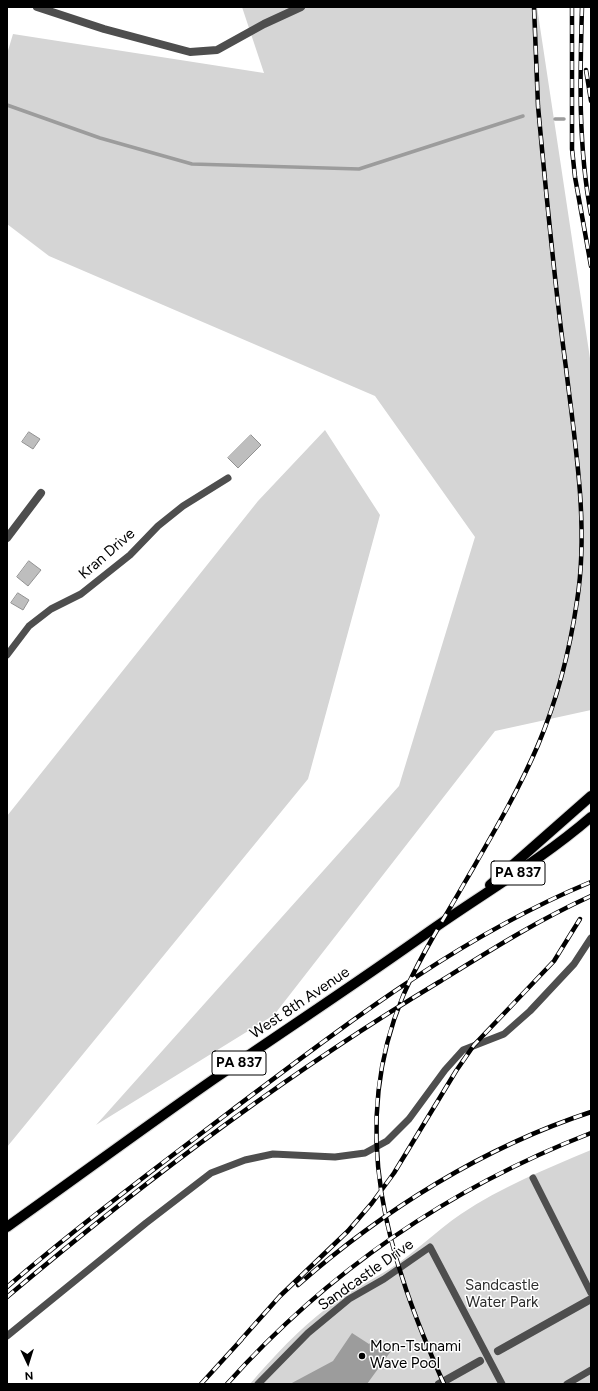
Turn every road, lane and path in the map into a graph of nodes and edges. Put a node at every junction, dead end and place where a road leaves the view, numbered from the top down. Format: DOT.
graph roads {
  1 [pos="37,7"];
  2 [pos="301,7"];
  3 [pos="228,478"];
  4 [pos="41,493"];
  5 [pos="7,538"];
  6 [pos="7,654"];
  7 [pos="591,796"];
  8 [pos="591,817"];
  9 [pos="472,901"];
  10 [pos="591,938"];
  11 [pos="533,1178"];
  12 [pos="7,1227"];
  13 [pos="591,1293"];
  14 [pos="591,1299"];
  15 [pos="7,1336"];
  16 [pos="498,1351"];
  17 [pos="480,1361"];
  18 [pos="591,1370"];
  19 [pos="258,1384"];
  20 [pos="439,1384"];
  21 [pos="502,1384"];
  22 [pos="567,1384"];
  1 -- 2 [label="street"];
  3 -- 6 [label="lane, Kran Drive"];
  4 -- 5 [label="street"];
  7 -- 9 [label="main road, PA 837"];
  8 -- 9 [label="main road, PA 837"];
  9 -- 12 [label="main road, West 8th Avenue / PA 837"];
  10 -- 15 [label="lane"];
  11 -- 13 [label="lane"];
  14 -- 16 [label="street"];
  17 -- 20 [label="street"];
  18 -- 22 [label="lane"];
  19 -- 21 [label="lane, Sandcastle Drive"];
}
